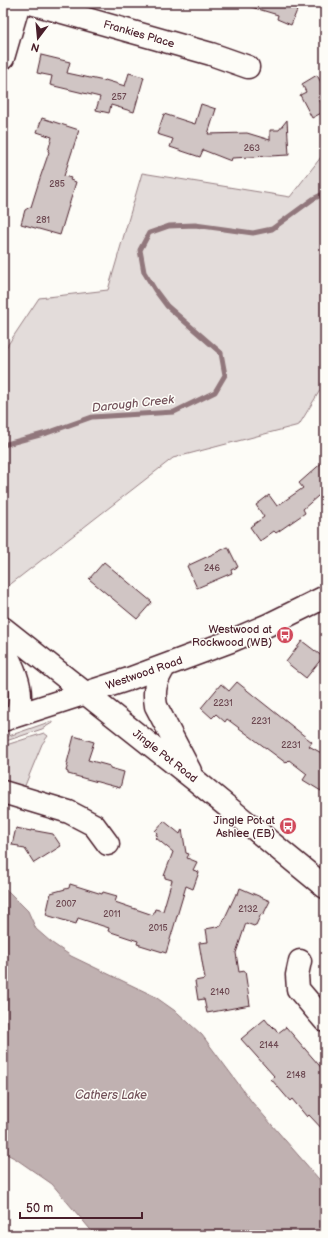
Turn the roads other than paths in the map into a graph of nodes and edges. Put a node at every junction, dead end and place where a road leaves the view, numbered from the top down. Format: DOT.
graph roads {
  1 [pos="19,3"];
  2 [pos="30,3"];
  3 [pos="3,58"];
  4 [pos="248,67"];
  5 [pos="325,597"];
  6 [pos="3,628"];
  7 [pos="3,648"];
  8 [pos="165,666"];
  9 [pos="85,693"];
  10 [pos="10,718"];
  11 [pos="195,780"];
  12 [pos="3,792"];
  13 [pos="108,844"];
  14 [pos="325,887"];
  15 [pos="300,961"];
  16 [pos="325,1021"];
  1 -- 3 [label="street"];
  2 -- 4 [label="street, Frankies Place"];
  5 -- 8 [label="street, Westwood Road"];
  6 -- 9 [label="street, Jingle Pot Road"];
  7 -- 10 [label="street"];
  8 -- 9 [label="street, Westwood Road"];
  8 -- 11 [label="street"];
  9 -- 10 [label="street, Westwood Road"];
  9 -- 11 [label="street, Jingle Pot Road"];
  11 -- 14 [label="street, Jingle Pot Road"];
  12 -- 13 [label="street"];
  15 -- 16 [label="street"];
}
